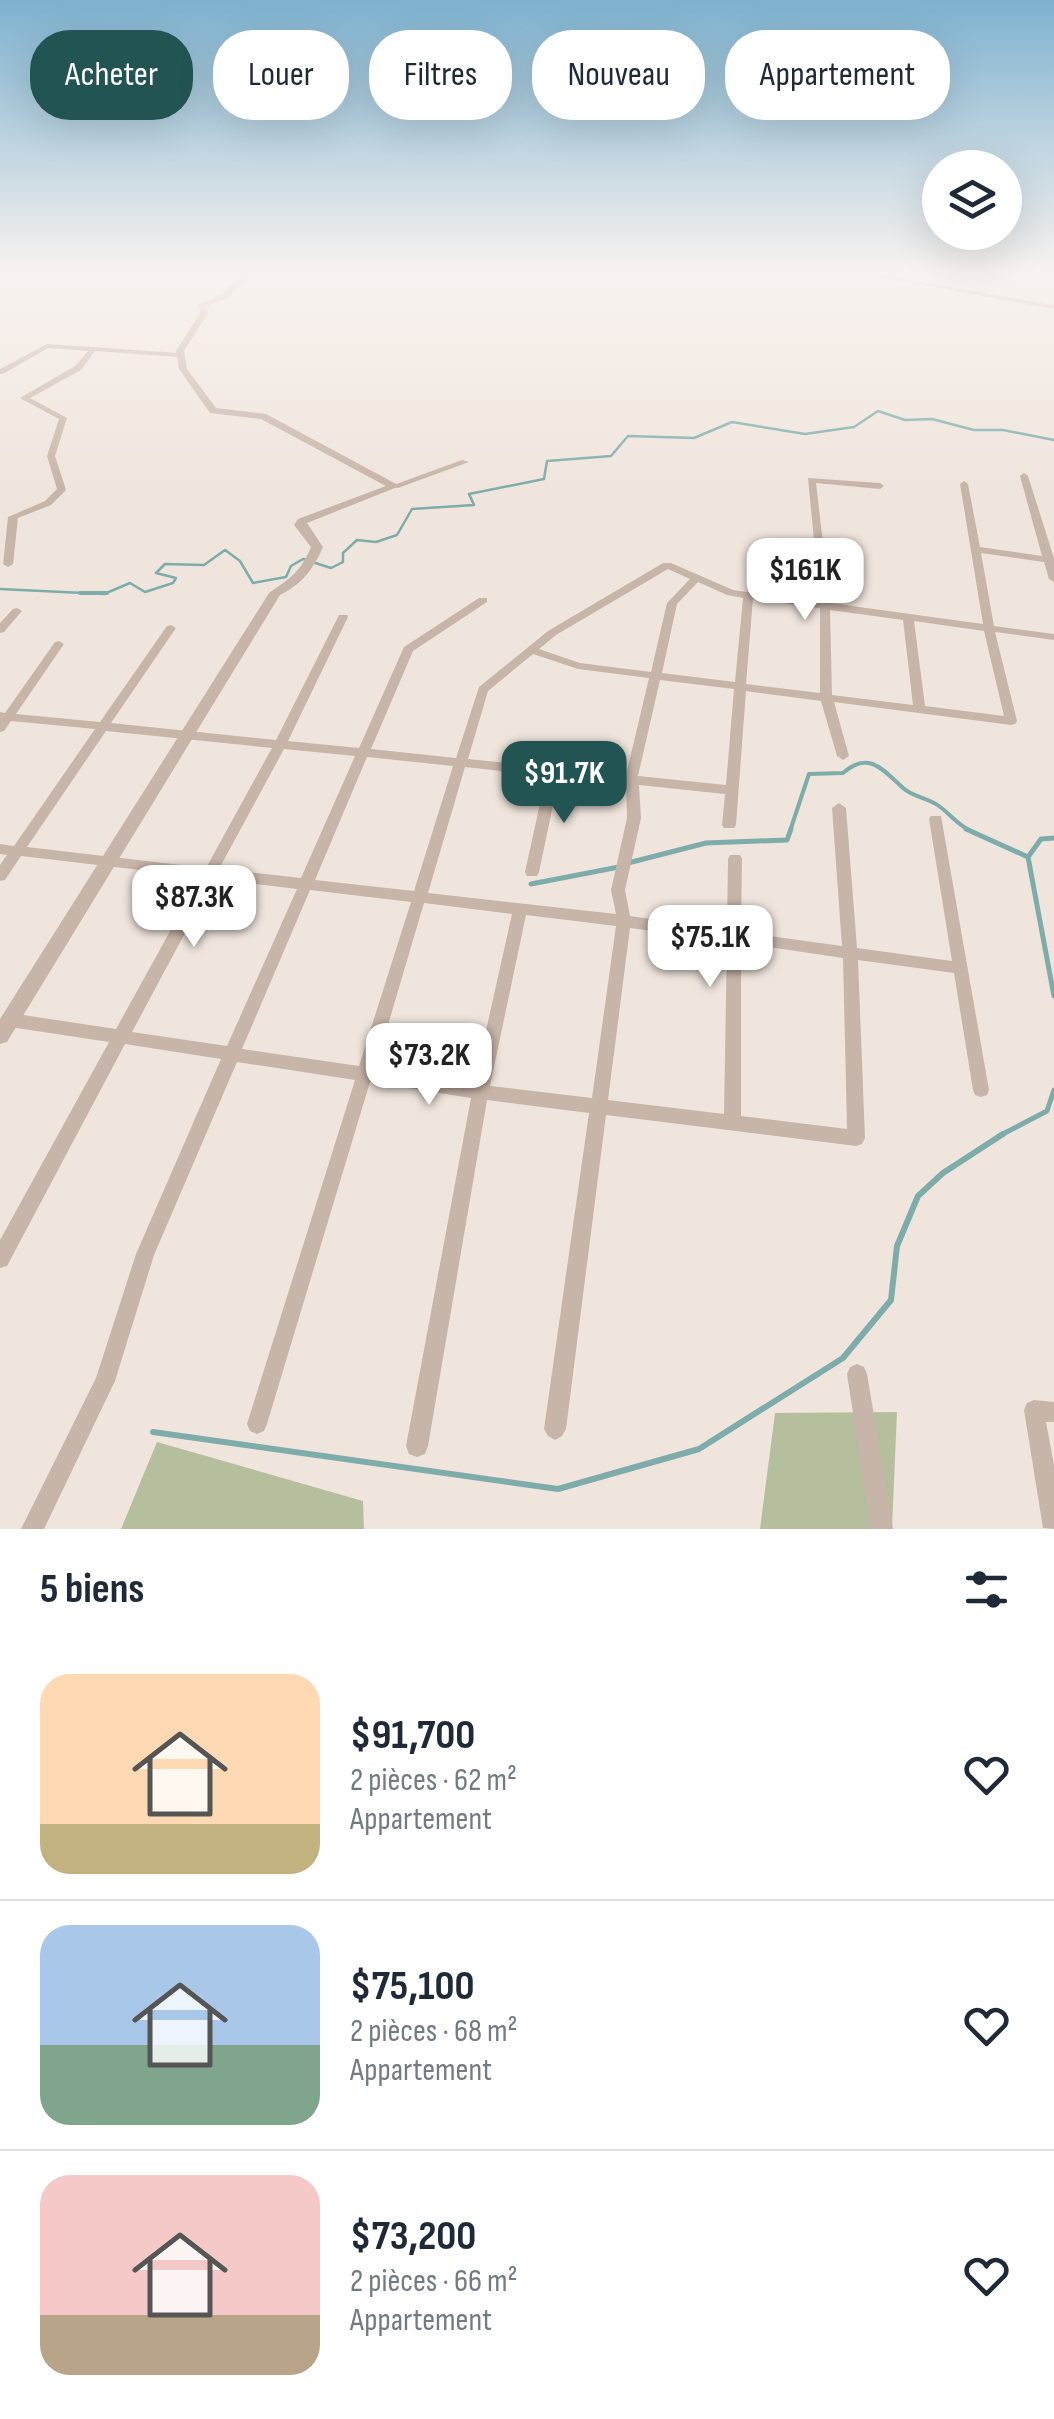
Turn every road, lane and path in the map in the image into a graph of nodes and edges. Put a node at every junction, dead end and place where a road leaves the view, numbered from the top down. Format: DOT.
graph roads {
  1 [pos="187,342"];
  2 [pos="94,348"];
  3 [pos="179,356"];
  4 [pos="0,372"];
  5 [pos="465,462"];
  6 [pos="1024,476"];
  7 [pos="964,484"];
  8 [pos="394,486"];
  9 [pos="880,486"];
  10 [pos="975,549"];
  11 [pos="1051,560"];
  12 [pos="8,564"];
  13 [pos="1054,578"];
  14 [pos="696,579"];
  15 [pos="748,594"];
  16 [pos="483,600"];
  17 [pos="825,602"];
  18 [pos="17,611"];
  19 [pos="908,616"];
  20 [pos="344,618"];
  21 [pos="172,628"];
  22 [pos="0,630"];
  23 [pos="988,630"];
  24 [pos="1054,637"];
  25 [pos="59,644"];
  26 [pos="532,650"];
  27 [pos="654,674"];
  28 [pos="740,684"];
  29 [pos="826,696"];
  30 [pos="918,708"];
  31 [pos="3,721"];
  32 [pos="104,728"];
  33 [pos="188,736"];
  34 [pos="280,744"];
  35 [pos="366,751"];
  36 [pos="843,756"];
  37 [pos="459,763"];
  38 [pos="554,770"];
  39 [pos="632,777"];
  40 [pos="731,790"];
  41 [pos="838,808"];
  42 [pos="936,819"];
  43 [pos="728,825"];
  44 [pos="0,849"];
  45 [pos="18,851"];
  46 [pos="736,859"];
  47 [pos="108,860"];
  48 [pos="211,872"];
  49 [pos="532,872"];
  50 [pos="0,876"];
  51 [pos="307,885"];
  52 [pos="418,896"];
  53 [pos="520,908"];
  54 [pos="624,921"];
  55 [pos="734,937"];
  56 [pos="850,954"];
  57 [pos="959,968"];
  58 [pos="10,1020"];
  59 [pos="0,1036"];
  60 [pos="123,1037"];
  61 [pos="232,1054"];
  62 [pos="367,1074"];
  63 [pos="981,1090"];
  64 [pos="480,1092"];
  65 [pos="597,1105"];
  66 [pos="732,1122"];
  67 [pos="0,1260"];
  68 [pos="857,1374"];
  69 [pos="1054,1412"];
  70 [pos="257,1424"];
  71 [pos="555,1429"];
  72 [pos="418,1446"];
  73 [pos="1054,1528"];
  74 [pos="32,1529"];
  75 [pos="882,1529"];
  1 -- 3 [label="street"];
  2 -- 3 [label="street"];
  2 -- 4 [label="street"];
  2 -- 12 [label="street"];
  3 -- 8 [label="street"];
  5 -- 8 [label="street"];
  6 -- 11 [label="street"];
  7 -- 10 [label="street"];
  8 -- 33 [label="street"];
  9 -- 17 [label="street"];
  10 -- 11 [label="street"];
  10 -- 23 [label="street"];
  11 -- 13 [label="street"];
  14 -- 15 [label="street"];
  14 -- 26 [label="street"];
  14 -- 27 [label="street"];
  15 -- 17 [label="street"];
  15 -- 28 [label="street"];
  16 -- 35 [label="street"];
  17 -- 19 [label="street"];
  17 -- 29 [label="street"];
  18 -- 22 [label="street"];
  19 -- 23 [label="street"];
  19 -- 30 [label="street"];
  20 -- 34 [label="street"];
  21 -- 32 [label="street"];
  23 -- 24 [label="street"];
  23 -- 30 [label="street"];
  25 -- 31 [label="street"];
  26 -- 27 [label="street"];
  26 -- 37 [label="street"];
  27 -- 28 [label="street"];
  27 -- 39 [label="street"];
  28 -- 29 [label="street"];
  28 -- 40 [label="street"];
  29 -- 30 [label="street"];
  29 -- 36 [label="street"];
  31 -- 32 [label="street"];
  32 -- 33 [label="street"];
  32 -- 45 [label="street"];
  33 -- 34 [label="street"];
  33 -- 47 [label="street"];
  34 -- 35 [label="street"];
  34 -- 48 [label="street"];
  35 -- 37 [label="street"];
  35 -- 51 [label="street"];
  37 -- 38 [label="street"];
  37 -- 52 [label="street"];
  38 -- 39 [label="street"];
  38 -- 49 [label="street"];
  39 -- 40 [label="street"];
  39 -- 54 [label="street"];
  40 -- 43 [label="street"];
  41 -- 56 [label="street"];
  42 -- 57 [label="street"];
  44 -- 45 [label="street"];
  45 -- 47 [label="street"];
  45 -- 50 [label="street"];
  46 -- 55 [label="street"];
  47 -- 48 [label="street"];
  47 -- 58 [label="street"];
  48 -- 51 [label="street"];
  48 -- 60 [label="street"];
  51 -- 52 [label="street"];
  51 -- 61 [label="street"];
  52 -- 53 [label="street"];
  52 -- 62 [label="street"];
  53 -- 54 [label="street"];
  53 -- 64 [label="street"];
  54 -- 55 [label="street"];
  54 -- 65 [label="street"];
  55 -- 56 [label="street"];
  55 -- 66 [label="street"];
  56 -- 57 [label="street"];
  56 -- 66 [label="street"];
  57 -- 63 [label="street"];
  58 -- 59 [label="street"];
  58 -- 60 [label="street"];
  60 -- 61 [label="street"];
  60 -- 67 [label="street"];
  61 -- 62 [label="street"];
  61 -- 74 [label="street"];
  62 -- 64 [label="street"];
  62 -- 70 [label="street"];
  64 -- 65 [label="street"];
  64 -- 72 [label="street"];
  65 -- 66 [label="street"];
  65 -- 71 [label="street"];
  68 -- 75 [label="street"];
  69 -- 73 [label="street"];
}
